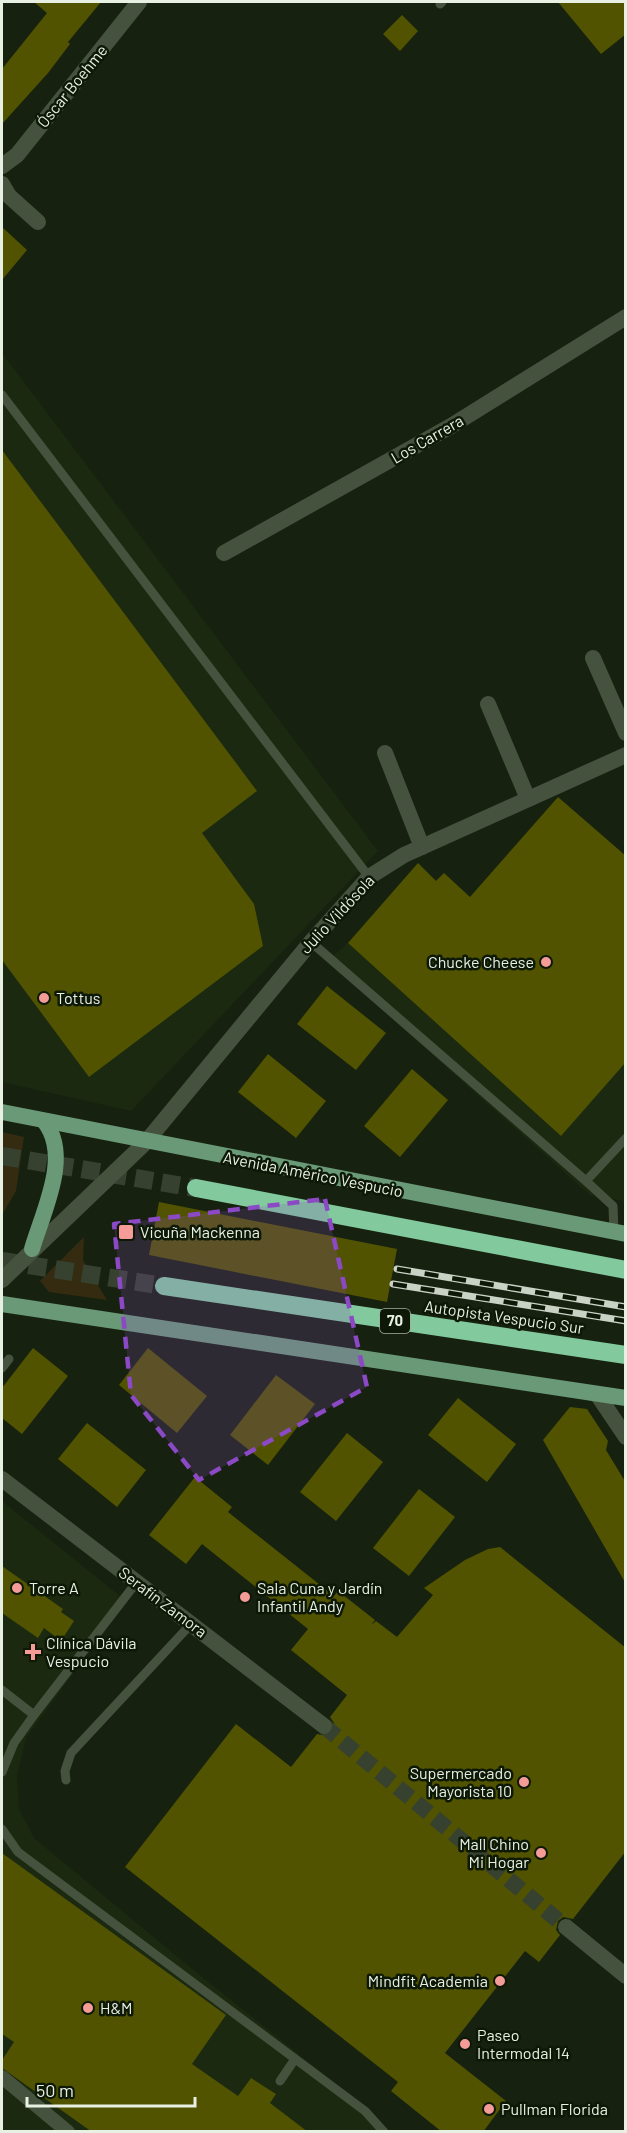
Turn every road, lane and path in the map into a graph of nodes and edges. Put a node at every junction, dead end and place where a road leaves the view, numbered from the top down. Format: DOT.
graph roads {
  1 [pos="139,2"];
  2 [pos="2,166"];
  3 [pos="2,184"];
  4 [pos="38,222"];
  5 [pos="626,317"];
  6 [pos="2,395"];
  7 [pos="224,553"];
  8 [pos="593,658"];
  9 [pos="488,704"];
  10 [pos="626,733"];
  11 [pos="385,753"];
  12 [pos="626,755"];
  13 [pos="528,799"];
  14 [pos="422,847"];
  15 [pos="369,877"];
  16 [pos="311,942"];
  17 [pos="2,1112"];
  18 [pos="44,1121"];
  19 [pos="626,1138"];
  20 [pos="146,1142"];
  21 [pos="586,1181"];
  22 [pos="196,1188"];
  23 [pos="620,1233"];
  24 [pos="32,1249"];
  25 [pos="626,1270"];
  26 [pos="2,1280"];
  27 [pos="164,1286"];
  28 [pos="2,1304"];
  29 [pos="626,1355"];
  30 [pos="9,1359"];
  31 [pos="2,1368"];
  32 [pos="597,1394"];
  33 [pos="626,1398"];
  34 [pos="626,1437"];
  35 [pos="2,1479"];
  36 [pos="136,1583"];
  37 [pos="192,1623"];
  38 [pos="2,1690"];
  39 [pos="34,1715"];
  40 [pos="324,1726"];
  41 [pos="2,1772"];
  42 [pos="66,1780"];
  43 [pos="2,1829"];
  44 [pos="566,1927"];
  45 [pos="626,1976"];
  46 [pos="295,2059"];
  47 [pos="2,2077"];
  48 [pos="280,2082"];
  49 [pos="68,2132"];
  50 [pos="384,2132"];
  1 -- 2 [label="street, Óscar Boehme"];
  3 -- 4 [label="street"];
  5 -- 7 [label="street, Los Carrera"];
  6 -- 15 [label="lane"];
  8 -- 10 [label="street"];
  9 -- 13 [label="street"];
  11 -- 14 [label="street"];
  12 -- 13 [label="street, Julio Vildósola"];
  13 -- 14 [label="street, Julio Vildósola"];
  14 -- 15 [label="street, Julio Vildósola"];
  15 -- 16 [label="street, Julio Vildósola"];
  16 -- 20 [label="street, Julio Vildósola"];
  16 -- 21 [label="lane"];
  17 -- 18 [label="main road, Avenida Américo Vespucio"];
  18 -- 20 [label="main road, Avenida Américo Vespucio"];
  18 -- 24 [label="main road"];
  19 -- 21 [label="lane"];
  20 -- 23 [label="main road, Avenida Américo Vespucio"];
  20 -- 24 [label="street"];
  21 -- 23 [label="lane"];
  22 -- 25 [label="highway"];
  24 -- 26 [label="street"];
  27 -- 29 [label="highway, Autopista Vespucio Sur / 70"];
  28 -- 32 [label="main road"];
  30 -- 31 [label="lane"];
  32 -- 33 [label="main road"];
  32 -- 34 [label="street"];
  35 -- 36 [label="street, Serafín Zamora"];
  36 -- 37 [label="street, Serafín Zamora"];
  36 -- 39 [label="lane"];
  37 -- 40 [label="street, Serafín Zamora"];
  37 -- 42 [label="lane"];
  38 -- 39 [label="lane"];
  39 -- 41 [label="lane"];
  43 -- 46 [label="lane"];
  44 -- 45 [label="street"];
  46 -- 48 [label="lane"];
  46 -- 50 [label="lane"];
  47 -- 49 [label="street"];
}
